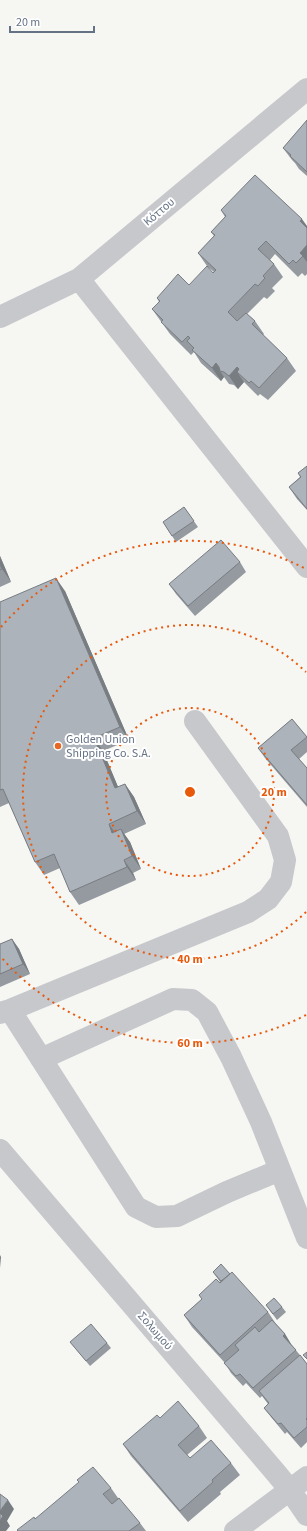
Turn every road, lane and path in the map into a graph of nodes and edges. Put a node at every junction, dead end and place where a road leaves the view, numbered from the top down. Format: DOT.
graph roads {
  1 [pos="307,89"];
  2 [pos="79,280"];
  3 [pos="0,317"];
  4 [pos="307,567"];
  5 [pos="195,721"];
  6 [pos="5,1011"];
  7 [pos="41,1059"];
  8 [pos="0,1150"];
  9 [pos="280,1170"];
  10 [pos="307,1238"];
  11 [pos="298,1484"];
  12 [pos="307,1515"];
  13 [pos="235,1531"];
  1 -- 2 [label="street, Κόττου"];
  2 -- 3 [label="street, Κόττου"];
  2 -- 4 [label="street"];
  5 -- 6 [label="street"];
  6 -- 7 [label="street"];
  7 -- 9 [label="street"];
  7 -- 9 [label="street"];
  8 -- 11 [label="street, Σολωμού"];
  9 -- 10 [label="street"];
  11 -- 12 [label="street, Σολωμού"];
  11 -- 13 [label="street"];
}
